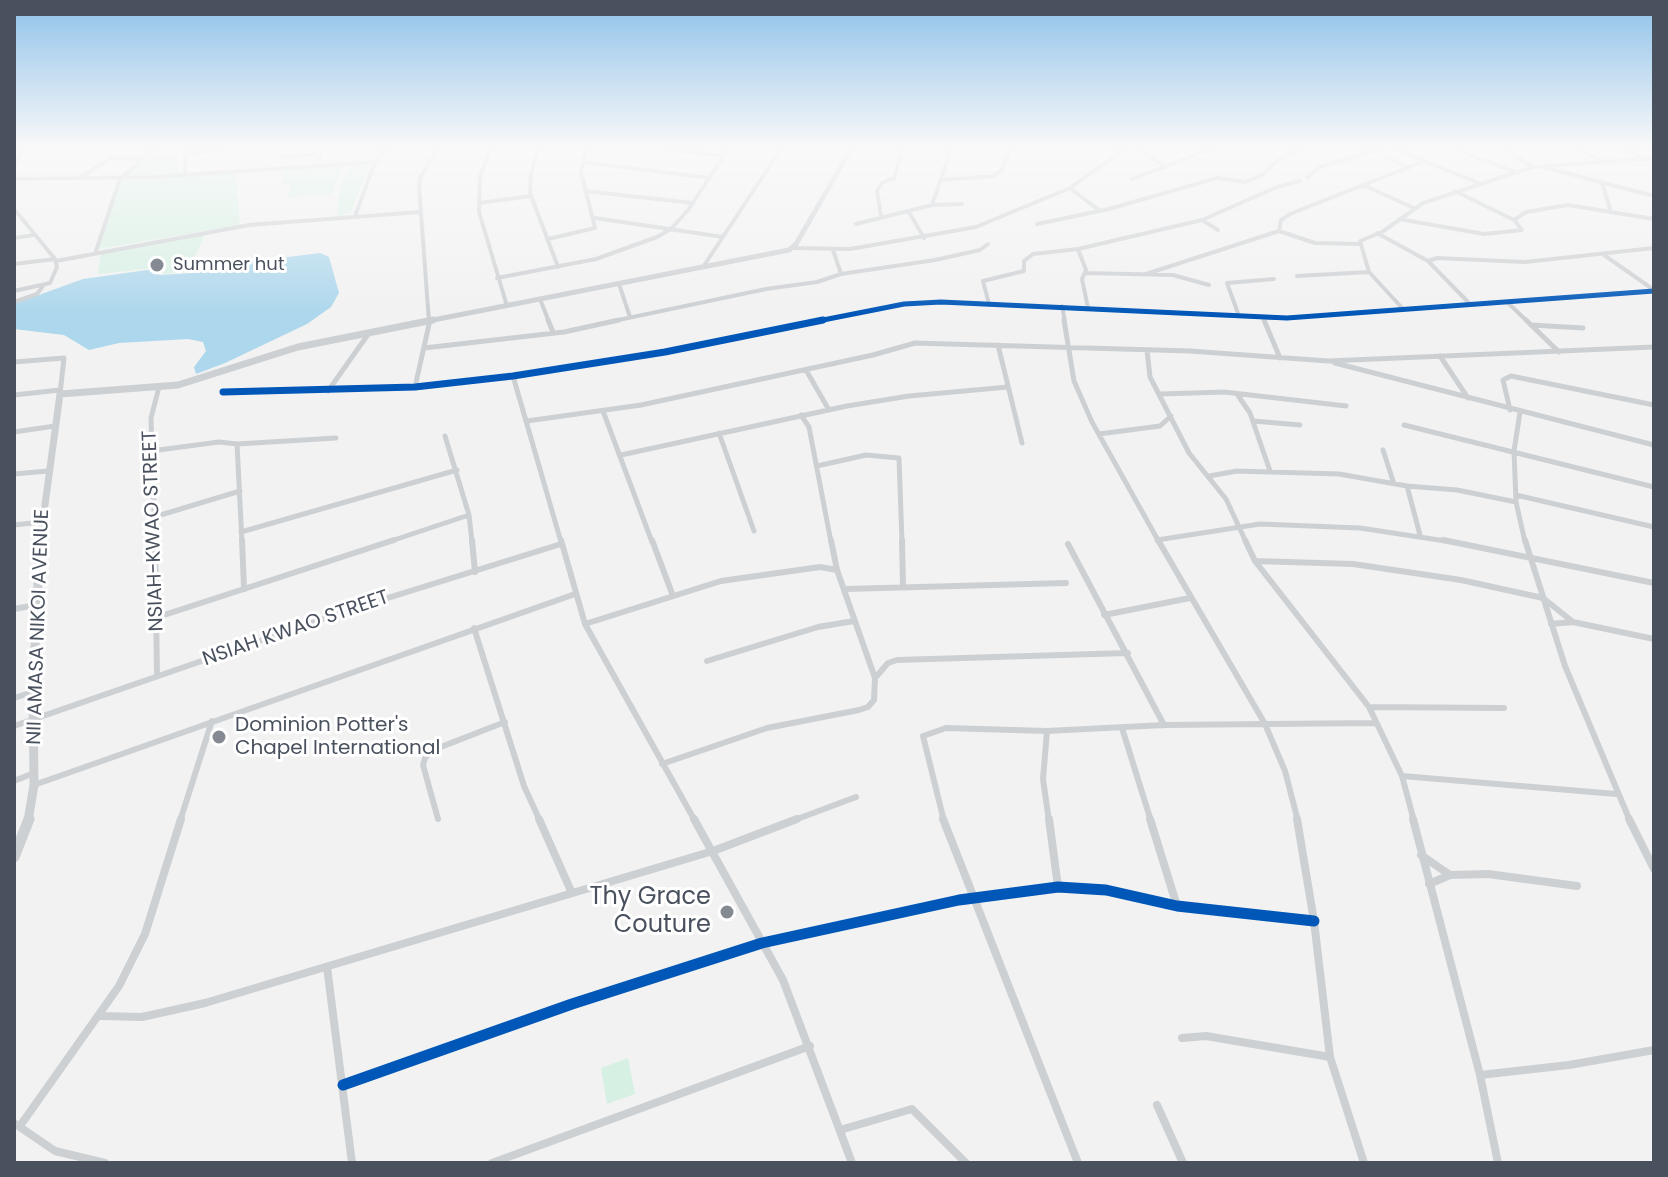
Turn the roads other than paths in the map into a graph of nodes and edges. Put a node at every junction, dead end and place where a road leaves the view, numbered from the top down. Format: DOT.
graph roads {
  1 [pos="479,203"];
  2 [pos="109,204"];
  3 [pos="359,204"];
  4 [pos="420,204"];
  5 [pos="534,204"];
  6 [pos="590,204"];
  7 [pos="692,204"];
  8 [pos="745,204"];
  9 [pos="819,204"];
  10 [pos="879,204"];
  11 [pos="962,204"];
  12 [pos="1032,204"];
  13 [pos="1091,204"];
  14 [pos="1125,204"];
  15 [pos="1238,204"];
  16 [pos="1315,204"];
  17 [pos="1406,204"];
  18 [pos="1425,204"];
  19 [pos="1481,204"];
  20 [pos="1608,204"];
  21 [pos="932,205"];
  22 [pos="1415,208"];
  23 [pos="14,209"];
  24 [pos="1610,209"];
  25 [pos="1100,211"];
  26 [pos="420,212"];
  27 [pos="909,212"];
  28 [pos="16,216"];
  29 [pos="355,216"];
  30 [pos="881,216"];
  31 [pos="595,218"];
  32 [pos="1399,219"];
  33 [pos="1654,219"];
  34 [pos="1202,220"];
  35 [pos="1514,220"];
  36 [pos="856,224"];
  37 [pos="1037,224"];
  38 [pos="671,229"];
  39 [pos="1218,230"];
  40 [pos="1279,231"];
  41 [pos="1377,233"];
  42 [pos="34,235"];
  43 [pos="723,237"];
  44 [pos="14,238"];
  45 [pos="924,238"];
  46 [pos="548,239"];
  47 [pos="988,244"];
  48 [pos="1360,244"];
  49 [pos="793,248"];
  50 [pos="1654,248"];
  51 [pos="1078,249"];
  52 [pos="833,250"];
  53 [pos="96,251"];
  54 [pos="1603,254"];
  55 [pos="55,260"];
  56 [pos="1428,261"];
  57 [pos="14,264"];
  58 [pos="1168,265"];
  59 [pos="558,267"];
  60 [pos="703,267"];
  61 [pos="1369,272"];
  62 [pos="1085,273"];
  63 [pos="841,274"];
  64 [pos="1146,274"];
  65 [pos="1173,275"];
  66 [pos="1297,276"];
  67 [pos="497,278"];
  68 [pos="1274,279"];
  69 [pos="619,284"];
  70 [pos="1209,285"];
  71 [pos="43,286"];
  72 [pos="1654,290"];
  73 [pos="14,291"];
  74 [pos="540,299"];
  75 [pos="14,302"];
  76 [pos="1507,302"];
  77 [pos="989,304"];
  78 [pos="1471,305"];
  79 [pos="507,306"];
  80 [pos="1062,306"];
  81 [pos="1088,308"];
  82 [pos="1405,311"];
  83 [pos="1239,316"];
  84 [pos="630,317"];
  85 [pos="1263,317"];
  86 [pos="430,321"];
  87 [pos="1531,325"];
  88 [pos="1583,328"];
  89 [pos="553,332"];
  90 [pos="369,333"];
  91 [pos="998,345"];
  92 [pos="1654,347"];
  93 [pos="424,348"];
  94 [pos="1067,348"];
  95 [pos="1147,350"];
  96 [pos="1559,352"];
  97 [pos="1440,356"];
  98 [pos="1280,358"];
  99 [pos="1328,361"];
  100 [pos="14,362"];
  101 [pos="806,370"];
  102 [pos="513,376"];
  103 [pos="159,387"];
  104 [pos="415,387"];
  105 [pos="1008,387"];
  106 [pos="328,391"];
  107 [pos="60,392"];
  108 [pos="223,392"];
  109 [pos="1161,394"];
  110 [pos="1237,394"];
  111 [pos="14,395"];
  112 [pos="1256,396"];
  113 [pos="1468,398"];
  114 [pos="1246,405"];
  115 [pos="1654,405"];
  116 [pos="1346,406"];
  117 [pos="829,410"];
  118 [pos="1510,410"];
  119 [pos="603,411"];
  120 [pos="1520,412"];
  121 [pos="801,415"];
  122 [pos="1171,416"];
  123 [pos="527,421"];
  124 [pos="1253,421"];
  125 [pos="1300,425"];
  126 [pos="1404,425"];
  127 [pos="55,426"];
  128 [pos="14,432"];
  129 [pos="719,433"];
  130 [pos="1099,434"];
  131 [pos="445,436"];
  132 [pos="336,438"];
  133 [pos="1022,443"];
  134 [pos="237,444"];
  135 [pos="1654,445"];
  136 [pos="1383,450"];
  137 [pos="151,451"];
  138 [pos="1514,451"];
  139 [pos="621,455"];
  140 [pos="817,466"];
  141 [pos="457,470"];
  142 [pos="48,471"];
  143 [pos="1270,471"];
  144 [pos="14,474"];
  145 [pos="1209,476"];
  146 [pos="1394,484"];
  147 [pos="1407,486"];
  148 [pos="1654,487"];
  149 [pos="240,491"];
  150 [pos="1516,498"];
  151 [pos="469,515"];
  152 [pos="154,517"];
  153 [pos="41,522"];
  154 [pos="14,525"];
  155 [pos="1237,527"];
  156 [pos="1654,527"];
  157 [pos="754,531"];
  158 [pos="241,532"];
  159 [pos="1420,535"];
  160 [pos="1157,540"];
  161 [pos="561,544"];
  162 [pos="1068,544"];
  163 [pos="1528,555"];
  164 [pos="1255,561"];
  165 [pos="837,570"];
  166 [pos="475,572"];
  167 [pos="1066,583"];
  168 [pos="1654,583"];
  169 [pos="903,587"];
  170 [pos="244,589"];
  171 [pos="845,589"];
  172 [pos="575,594"];
  173 [pos="673,596"];
  174 [pos="1190,598"];
  175 [pos="1543,598"];
  176 [pos="36,605"];
  177 [pos="14,609"];
  178 [pos="1104,615"];
  179 [pos="158,617"];
  180 [pos="854,621"];
  181 [pos="1573,622"];
  182 [pos="585,624"];
  183 [pos="1551,624"];
  184 [pos="474,628"];
  185 [pos="1654,639"];
  186 [pos="1128,653"];
  187 [pos="707,661"];
  188 [pos="157,676"];
  189 [pos="875,678"];
  190 [pos="33,692"];
  191 [pos="14,698"];
  192 [pos="1369,707"];
  193 [pos="1504,708"];
  194 [pos="34,719"];
  195 [pos="212,721"];
  196 [pos="505,722"];
  197 [pos="1375,723"];
  198 [pos="1265,724"];
  199 [pos="1164,725"];
  200 [pos="14,726"];
  201 [pos="1122,728"];
  202 [pos="1047,731"];
  203 [pos="662,764"];
  204 [pos="34,773"];
  205 [pos="1402,776"];
  206 [pos="14,781"];
  207 [pos="34,785"];
  208 [pos="1616,794"];
  209 [pos="856,797"];
  210 [pos="438,819"];
  211 [pos="17,846"];
  212 [pos="713,851"];
  213 [pos="1421,855"];
  214 [pos="14,857"];
  215 [pos="1654,869"];
  216 [pos="1450,875"];
  217 [pos="1429,884"];
  218 [pos="1577,886"];
  219 [pos="1058,887"];
  220 [pos="571,891"];
  221 [pos="974,898"];
  222 [pos="1177,906"];
  223 [pos="1314,921"];
  224 [pos="762,943"];
  225 [pos="327,967"];
  226 [pos="100,1016"];
  227 [pos="1182,1038"];
  228 [pos="810,1046"];
  229 [pos="1654,1050"];
  230 [pos="1330,1057"];
  231 [pos="1480,1075"];
  232 [pos="343,1085"];
  233 [pos="1157,1105"];
  234 [pos="17,1124"];
  235 [pos="840,1130"];
  236 [pos="105,1163"];
  237 [pos="352,1163"];
  238 [pos="492,1163"];
  239 [pos="852,1163"];
  240 [pos="966,1163"];
  241 [pos="1078,1163"];
  242 [pos="1183,1163"];
  243 [pos="1364,1163"];
  244 [pos="1498,1163"];
  1 -- 67 [label="street"];
  2 -- 53 [label="street"];
  3 -- 29 [label="street"];
  4 -- 26 [label="street"];
  5 -- 46 [label="street"];
  6 -- 31 [label="street"];
  7 -- 38 [label="street"];
  8 -- 43 [label="street"];
  9 -- 49 [label="street"];
  10 -- 30 [label="street"];
  11 -- 21 [label="street"];
  12 -- 45 [label="street"];
  13 -- 25 [label="street"];
  14 -- 25 [label="street"];
  15 -- 34 [label="street"];
  16 -- 40 [label="street"];
  17 -- 22 [label="street"];
  18 -- 22 [label="street"];
  19 -- 35 [label="street"];
  20 -- 24 [label="street"];
  21 -- 27 [label="street"];
  22 -- 32 [label="street"];
  23 -- 28 [label="street"];
  24 -- 33 [label="street"];
  24 -- 35 [label="street"];
  25 -- 37 [label="street"];
  26 -- 29 [label="street"];
  26 -- 86 [label="street"];
  27 -- 30 [label="street"];
  27 -- 45 [label="street"];
  28 -- 42 [label="street"];
  29 -- 53 [label="street"];
  30 -- 36 [label="street"];
  31 -- 38 [label="street"];
  31 -- 46 [label="street"];
  32 -- 35 [label="street"];
  32 -- 41 [label="street"];
  34 -- 39 [label="street"];
  34 -- 51 [label="street"];
  38 -- 43 [label="street"];
  38 -- 59 [label="street"];
  40 -- 48 [label="street"];
  40 -- 58 [label="street"];
  41 -- 48 [label="street"];
  41 -- 56 [label="street"];
  42 -- 44 [label="street"];
  42 -- 55 [label="street"];
  43 -- 60 [label="street"];
  45 -- 52 [label="street"];
  46 -- 59 [label="street"];
  47 -- 63 [label="street"];
  48 -- 61 [label="street"];
  49 -- 52 [label="street"];
  49 -- 60 [label="street"];
  50 -- 54 [label="street"];
  51 -- 62 [label="street"];
  51 -- 77 [label="street"];
  52 -- 63 [label="street"];
  53 -- 55 [label="street"];
  54 -- 56 [label="street"];
  54 -- 72 [label="street"];
  55 -- 57 [label="street"];
  55 -- 71 [label="street"];
  56 -- 78 [label="street"];
  58 -- 64 [label="street"];
  58 -- 65 [label="street"];
  59 -- 67 [label="street"];
  60 -- 69 [label="street"];
  61 -- 66 [label="street"];
  61 -- 82 [label="street"];
  62 -- 64 [label="street"];
  62 -- 81 [label="street"];
  63 -- 84 [label="street"];
  64 -- 65 [label="street"];
  65 -- 70 [label="street"];
  67 -- 79 [label="street"];
  68 -- 83 [label="street"];
  69 -- 74 [label="street"];
  69 -- 84 [label="street"];
  71 -- 73 [label="street"];
  71 -- 75 [label="street"];
  72 -- 76 [label="street"];
  74 -- 79 [label="street"];
  74 -- 89 [label="street"];
  76 -- 78 [label="street"];
  76 -- 87 [label="street"];
  77 -- 80 [label="street"];
  77 -- 102 [label="street"];
  78 -- 82 [label="street"];
  79 -- 86 [label="street"];
  80 -- 81 [label="street"];
  80 -- 94 [label="street"];
  81 -- 83 [label="street"];
  82 -- 85 [label="street"];
  83 -- 85 [label="street"];
  84 -- 89 [label="street"];
  85 -- 98 [label="street"];
  86 -- 90 [label="street"];
  86 -- 93 [label="street"];
  87 -- 88 [label="street"];
  87 -- 96 [label="street"];
  89 -- 93 [label="street"];
  90 -- 103 [label="street"];
  90 -- 106 [label="street"];
  91 -- 94 [label="street"];
  91 -- 101 [label="street"];
  91 -- 105 [label="street"];
  92 -- 96 [label="street"];
  93 -- 104 [label="street"];
  94 -- 95 [label="street"];
  94 -- 130 [label="street"];
  95 -- 98 [label="street"];
  95 -- 109 [label="street"];
  96 -- 97 [label="street"];
  97 -- 99 [label="street"];
  97 -- 113 [label="street"];
  98 -- 99 [label="street"];
  99 -- 113 [label="street"];
  100 -- 107 [label="street"];
  101 -- 117 [label="street"];
  101 -- 119 [label="street"];
  102 -- 104 [label="street"];
  102 -- 123 [label="street"];
  103 -- 107 [label="street"];
  103 -- 137 [label="street, NSIAH-KWAO STREET"];
  104 -- 106 [label="street"];
  105 -- 117 [label="street"];
  105 -- 133 [label="street"];
  106 -- 108 [label="street"];
  107 -- 111 [label="street"];
  107 -- 127 [label="street, NII AMASA NIKOI AVENUE"];
  109 -- 110 [label="street"];
  109 -- 122 [label="street"];
  110 -- 112 [label="street"];
  110 -- 114 [label="street"];
  112 -- 114 [label="street"];
  112 -- 116 [label="street"];
  113 -- 118 [label="street"];
  114 -- 124 [label="street"];
  115 -- 118 [label="street"];
  117 -- 121 [label="street"];
  118 -- 120 [label="street"];
  119 -- 123 [label="street"];
  119 -- 139 [label="street"];
  120 -- 135 [label="street"];
  120 -- 138 [label="street"];
  121 -- 129 [label="street"];
  121 -- 140 [label="street"];
  122 -- 130 [label="street"];
  122 -- 145 [label="street"];
  123 -- 161 [label="street"];
  124 -- 125 [label="street"];
  124 -- 143 [label="street"];
  126 -- 138 [label="street"];
  127 -- 128 [label="street"];
  127 -- 142 [label="street, NII AMASA NIKOI AVENUE"];
  129 -- 139 [label="street"];
  129 -- 157 [label="street"];
  130 -- 160 [label="street"];
  131 -- 141 [label="street"];
  132 -- 134 [label="street"];
  134 -- 137 [label="street"];
  134 -- 149 [label="street"];
  136 -- 146 [label="street"];
  137 -- 152 [label="street, NSIAH-KWAO STREET"];
  138 -- 148 [label="street"];
  138 -- 150 [label="street"];
  139 -- 173 [label="street"];
  140 -- 165 [label="street"];
  140 -- 169 [label="street"];
  141 -- 151 [label="street"];
  141 -- 158 [label="street"];
  142 -- 144 [label="street"];
  142 -- 153 [label="street, NII AMASA NIKOI AVENUE"];
  143 -- 145 [label="street"];
  143 -- 146 [label="street"];
  145 -- 155 [label="street"];
  146 -- 147 [label="street"];
  147 -- 150 [label="street"];
  147 -- 159 [label="street"];
  149 -- 152 [label="street"];
  149 -- 158 [label="street"];
  150 -- 156 [label="street"];
  150 -- 163 [label="street"];
  151 -- 166 [label="street"];
  151 -- 170 [label="street"];
  152 -- 179 [label="street, NSIAH-KWAO STREET"];
  153 -- 154 [label="street"];
  153 -- 176 [label="street, NII AMASA NIKOI AVENUE"];
  155 -- 159 [label="street"];
  155 -- 160 [label="street"];
  155 -- 164 [label="street"];
  158 -- 170 [label="street"];
  159 -- 163 [label="street"];
  160 -- 174 [label="street"];
  161 -- 166 [label="street, NSIAH KWAO STREET"];
  161 -- 172 [label="street"];
  162 -- 178 [label="street"];
  163 -- 168 [label="street"];
  163 -- 175 [label="street"];
  164 -- 175 [label="street"];
  164 -- 192 [label="street"];
  165 -- 171 [label="street"];
  165 -- 173 [label="street"];
  166 -- 188 [label="street, NSIAH KWAO STREET"];
  167 -- 169 [label="street"];
  169 -- 171 [label="street"];
  170 -- 179 [label="street"];
  171 -- 180 [label="street"];
  172 -- 182 [label="street"];
  172 -- 184 [label="street"];
  173 -- 182 [label="street"];
  174 -- 178 [label="street"];
  174 -- 198 [label="street"];
  175 -- 181 [label="street"];
  175 -- 183 [label="street"];
  176 -- 177 [label="street"];
  176 -- 190 [label="street, NII AMASA NIKOI AVENUE"];
  178 -- 186 [label="street"];
  179 -- 188 [label="street, NSIAH-KWAO STREET"];
  180 -- 187 [label="street"];
  180 -- 189 [label="street"];
  181 -- 183 [label="street"];
  181 -- 185 [label="street"];
  182 -- 203 [label="street"];
  183 -- 208 [label="street"];
  184 -- 195 [label="street"];
  184 -- 196 [label="street"];
  186 -- 189 [label="street"];
  186 -- 199 [label="street"];
  188 -- 194 [label="street, NSIAH KWAO STREET"];
  189 -- 203 [label="street"];
  190 -- 191 [label="street"];
  190 -- 194 [label="street, NII AMASA NIKOI AVENUE"];
  192 -- 193 [label="street"];
  192 -- 197 [label="street"];
  194 -- 200 [label="street, NSIAH KWAO STREET"];
  194 -- 204 [label="street, NII AMASA NIKOI AVENUE"];
  195 -- 207 [label="street"];
  195 -- 226 [label="street"];
  196 -- 210 [label="street"];
  196 -- 220 [label="street"];
  197 -- 198 [label="street"];
  197 -- 205 [label="street"];
  198 -- 199 [label="street"];
  198 -- 223 [label="street"];
  199 -- 201 [label="street"];
  201 -- 202 [label="street"];
  201 -- 222 [label="street"];
  202 -- 219 [label="street"];
  202 -- 221 [label="street"];
  203 -- 212 [label="street"];
  204 -- 206 [label="street"];
  204 -- 207 [label="street, NII AMASA NIKOI AVENUE"];
  205 -- 208 [label="street"];
  205 -- 213 [label="street"];
  207 -- 211 [label="street, NII AMASA NIKOI AVENUE"];
  208 -- 215 [label="street"];
  209 -- 212 [label="street"];
  211 -- 214 [label="street, NII AMASA NIKOI AVENUE"];
  212 -- 220 [label="street"];
  212 -- 224 [label="street"];
  213 -- 216 [label="street"];
  213 -- 217 [label="street"];
  216 -- 217 [label="street"];
  216 -- 218 [label="street"];
  217 -- 231 [label="street"];
  219 -- 221 [label="street"];
  219 -- 222 [label="street"];
  220 -- 225 [label="street"];
  221 -- 224 [label="street"];
  221 -- 241 [label="street"];
  222 -- 223 [label="street"];
  223 -- 230 [label="street"];
  224 -- 228 [label="street"];
  224 -- 232 [label="street"];
  225 -- 226 [label="street"];
  225 -- 232 [label="street"];
  226 -- 234 [label="street"];
  227 -- 230 [label="street"];
  228 -- 235 [label="street"];
  228 -- 238 [label="street"];
  229 -- 231 [label="street"];
  230 -- 243 [label="street"];
  231 -- 244 [label="street"];
  232 -- 237 [label="street"];
  233 -- 242 [label="street"];
  234 -- 236 [label="street"];
  235 -- 239 [label="street"];
  235 -- 240 [label="street"];
}
